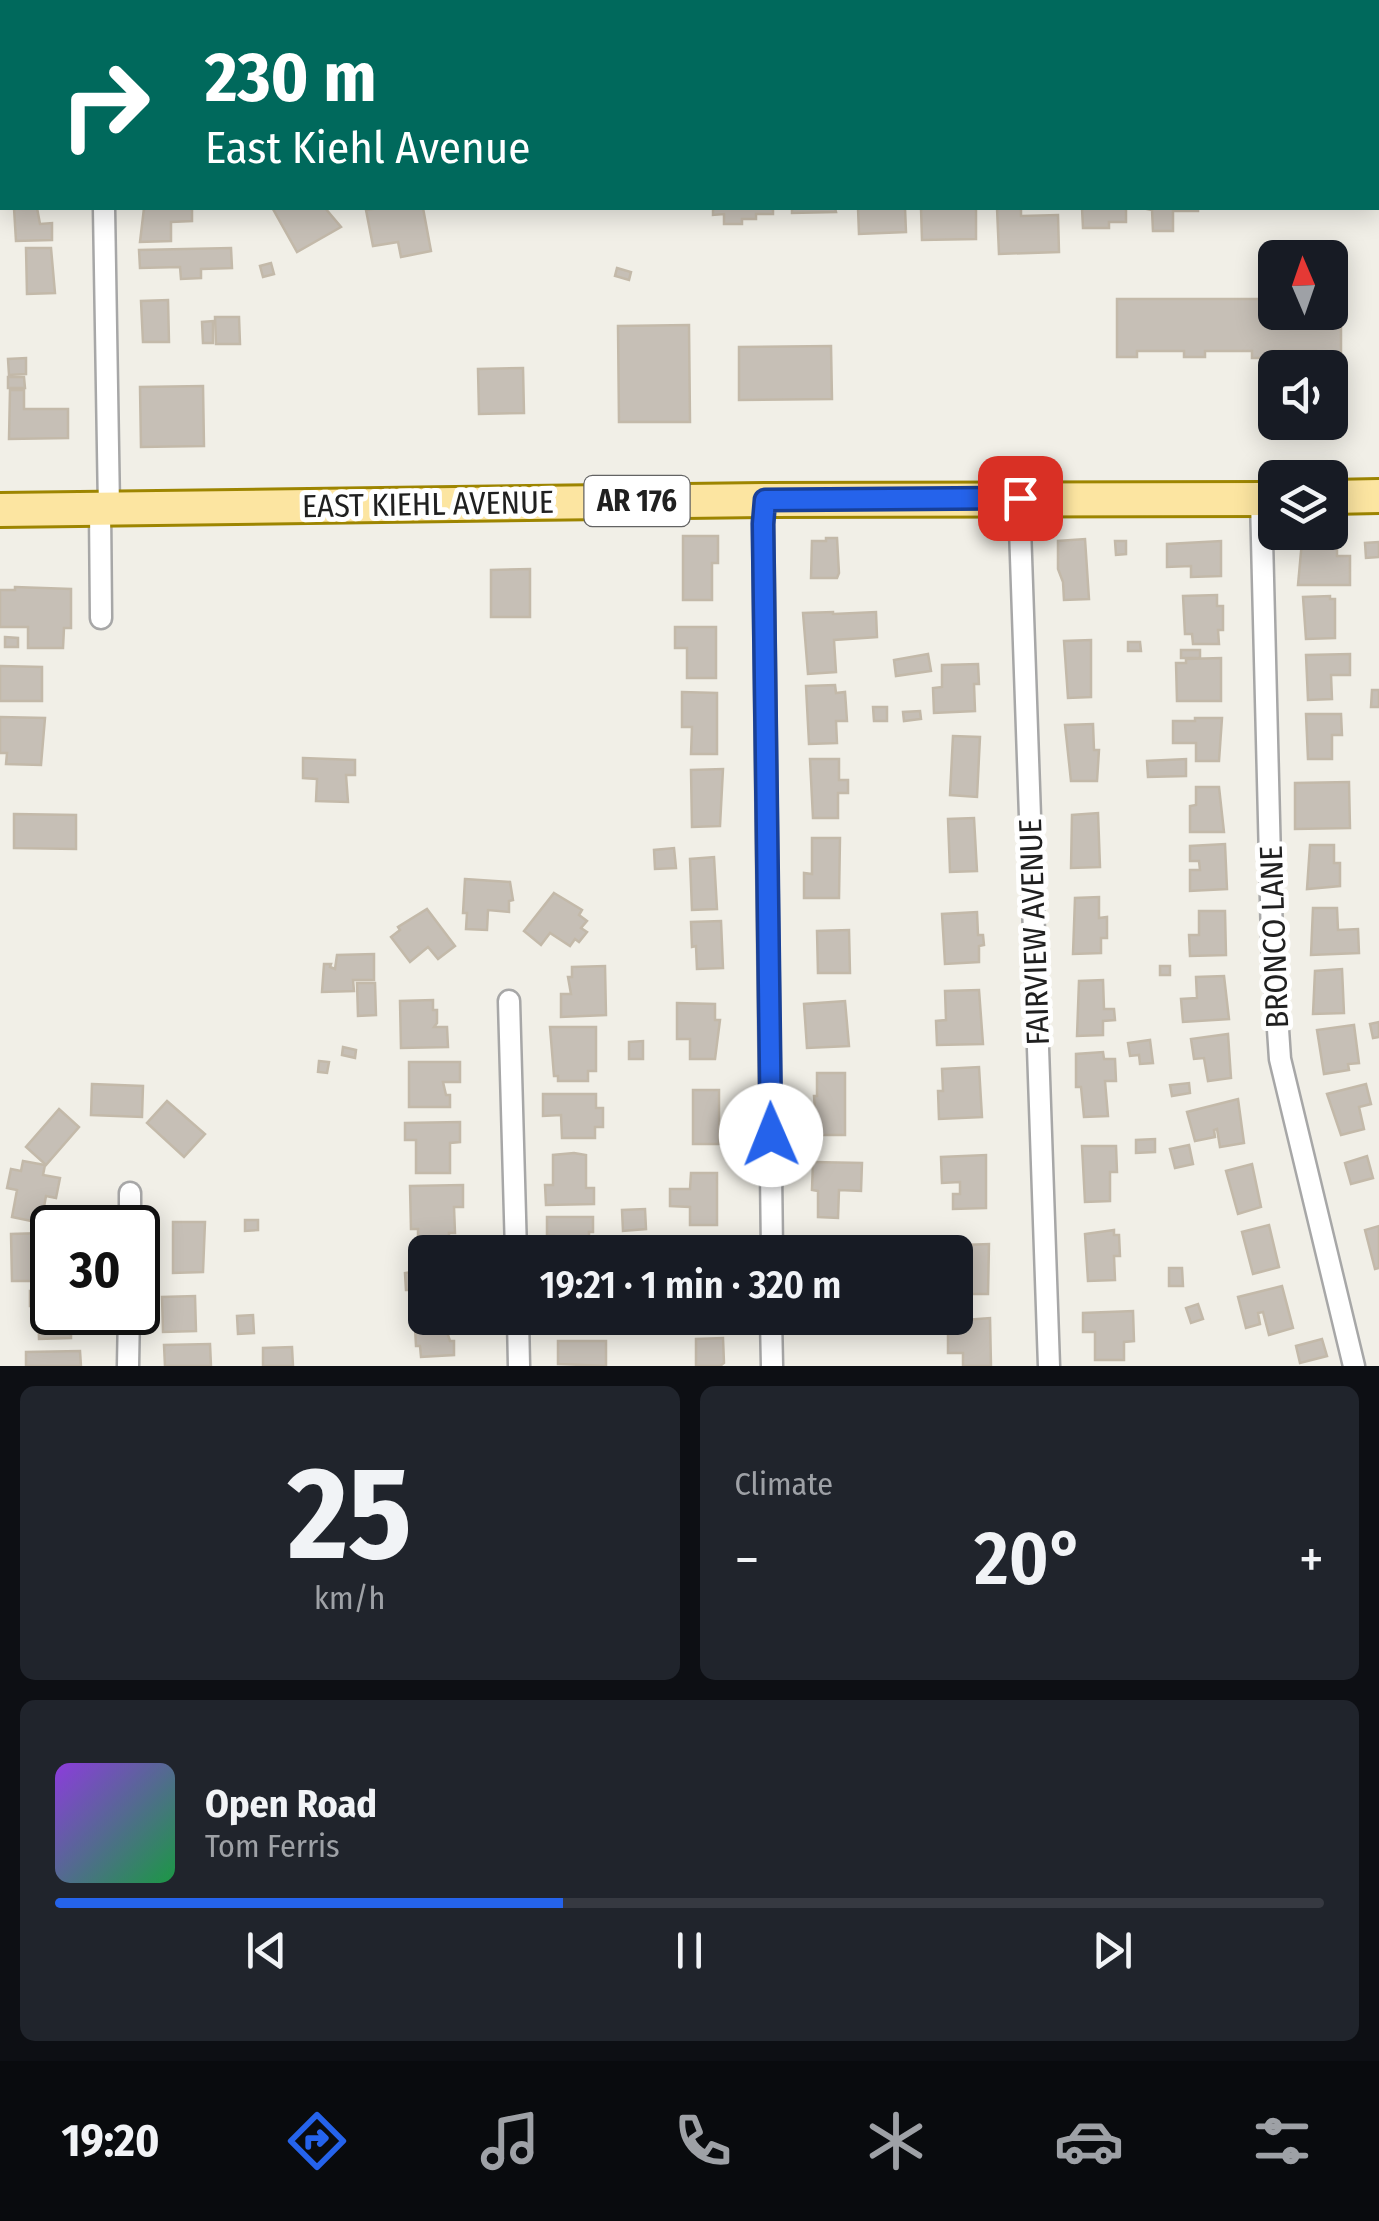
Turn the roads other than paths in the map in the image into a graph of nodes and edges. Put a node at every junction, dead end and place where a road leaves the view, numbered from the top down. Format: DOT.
graph roads {
  1 [pos="104,210"];
  2 [pos="1379,496"];
  3 [pos="1348,497"];
  4 [pos="1020,498"];
  5 [pos="1258,499"];
  6 [pos="765,500"];
  7 [pos="104,509"];
  8 [pos="0,510"];
  9 [pos="1268,550"];
  10 [pos="100,618"];
  11 [pos="509,1001"];
  12 [pos="130,1193"];
  13 [pos="130,1205"];
  14 [pos="516,1235"];
  15 [pos="772,1235"];
  16 [pos="129,1335"];
  17 [pos="518,1335"];
  18 [pos="771,1335"];
  19 [pos="128,1366"];
  20 [pos="519,1366"];
  21 [pos="772,1366"];
  22 [pos="1049,1366"];
  23 [pos="1354,1366"];
  1 -- 7 [label="street"];
  2 -- 3 [label="main road"];
  4 -- 5 [label="main road, EAST KIEHL AVENUE / AR 176"];
  4 -- 6 [label="main road, EAST KIEHL AVENUE / AR 176"];
  4 -- 22 [label="street, FAIRVIEW AVENUE"];
  6 -- 7 [label="main road, EAST KIEHL AVENUE / AR 176"];
  6 -- 15 [label="street"];
  7 -- 8 [label="main road, EAST KIEHL AVENUE / AR 176"];
  7 -- 10 [label="street"];
  9 -- 23 [label="street, BRONCO LANE"];
  11 -- 14 [label="street"];
  12 -- 13 [label="street"];
  16 -- 19 [label="street"];
  17 -- 20 [label="street"];
  18 -- 21 [label="street"];
}
